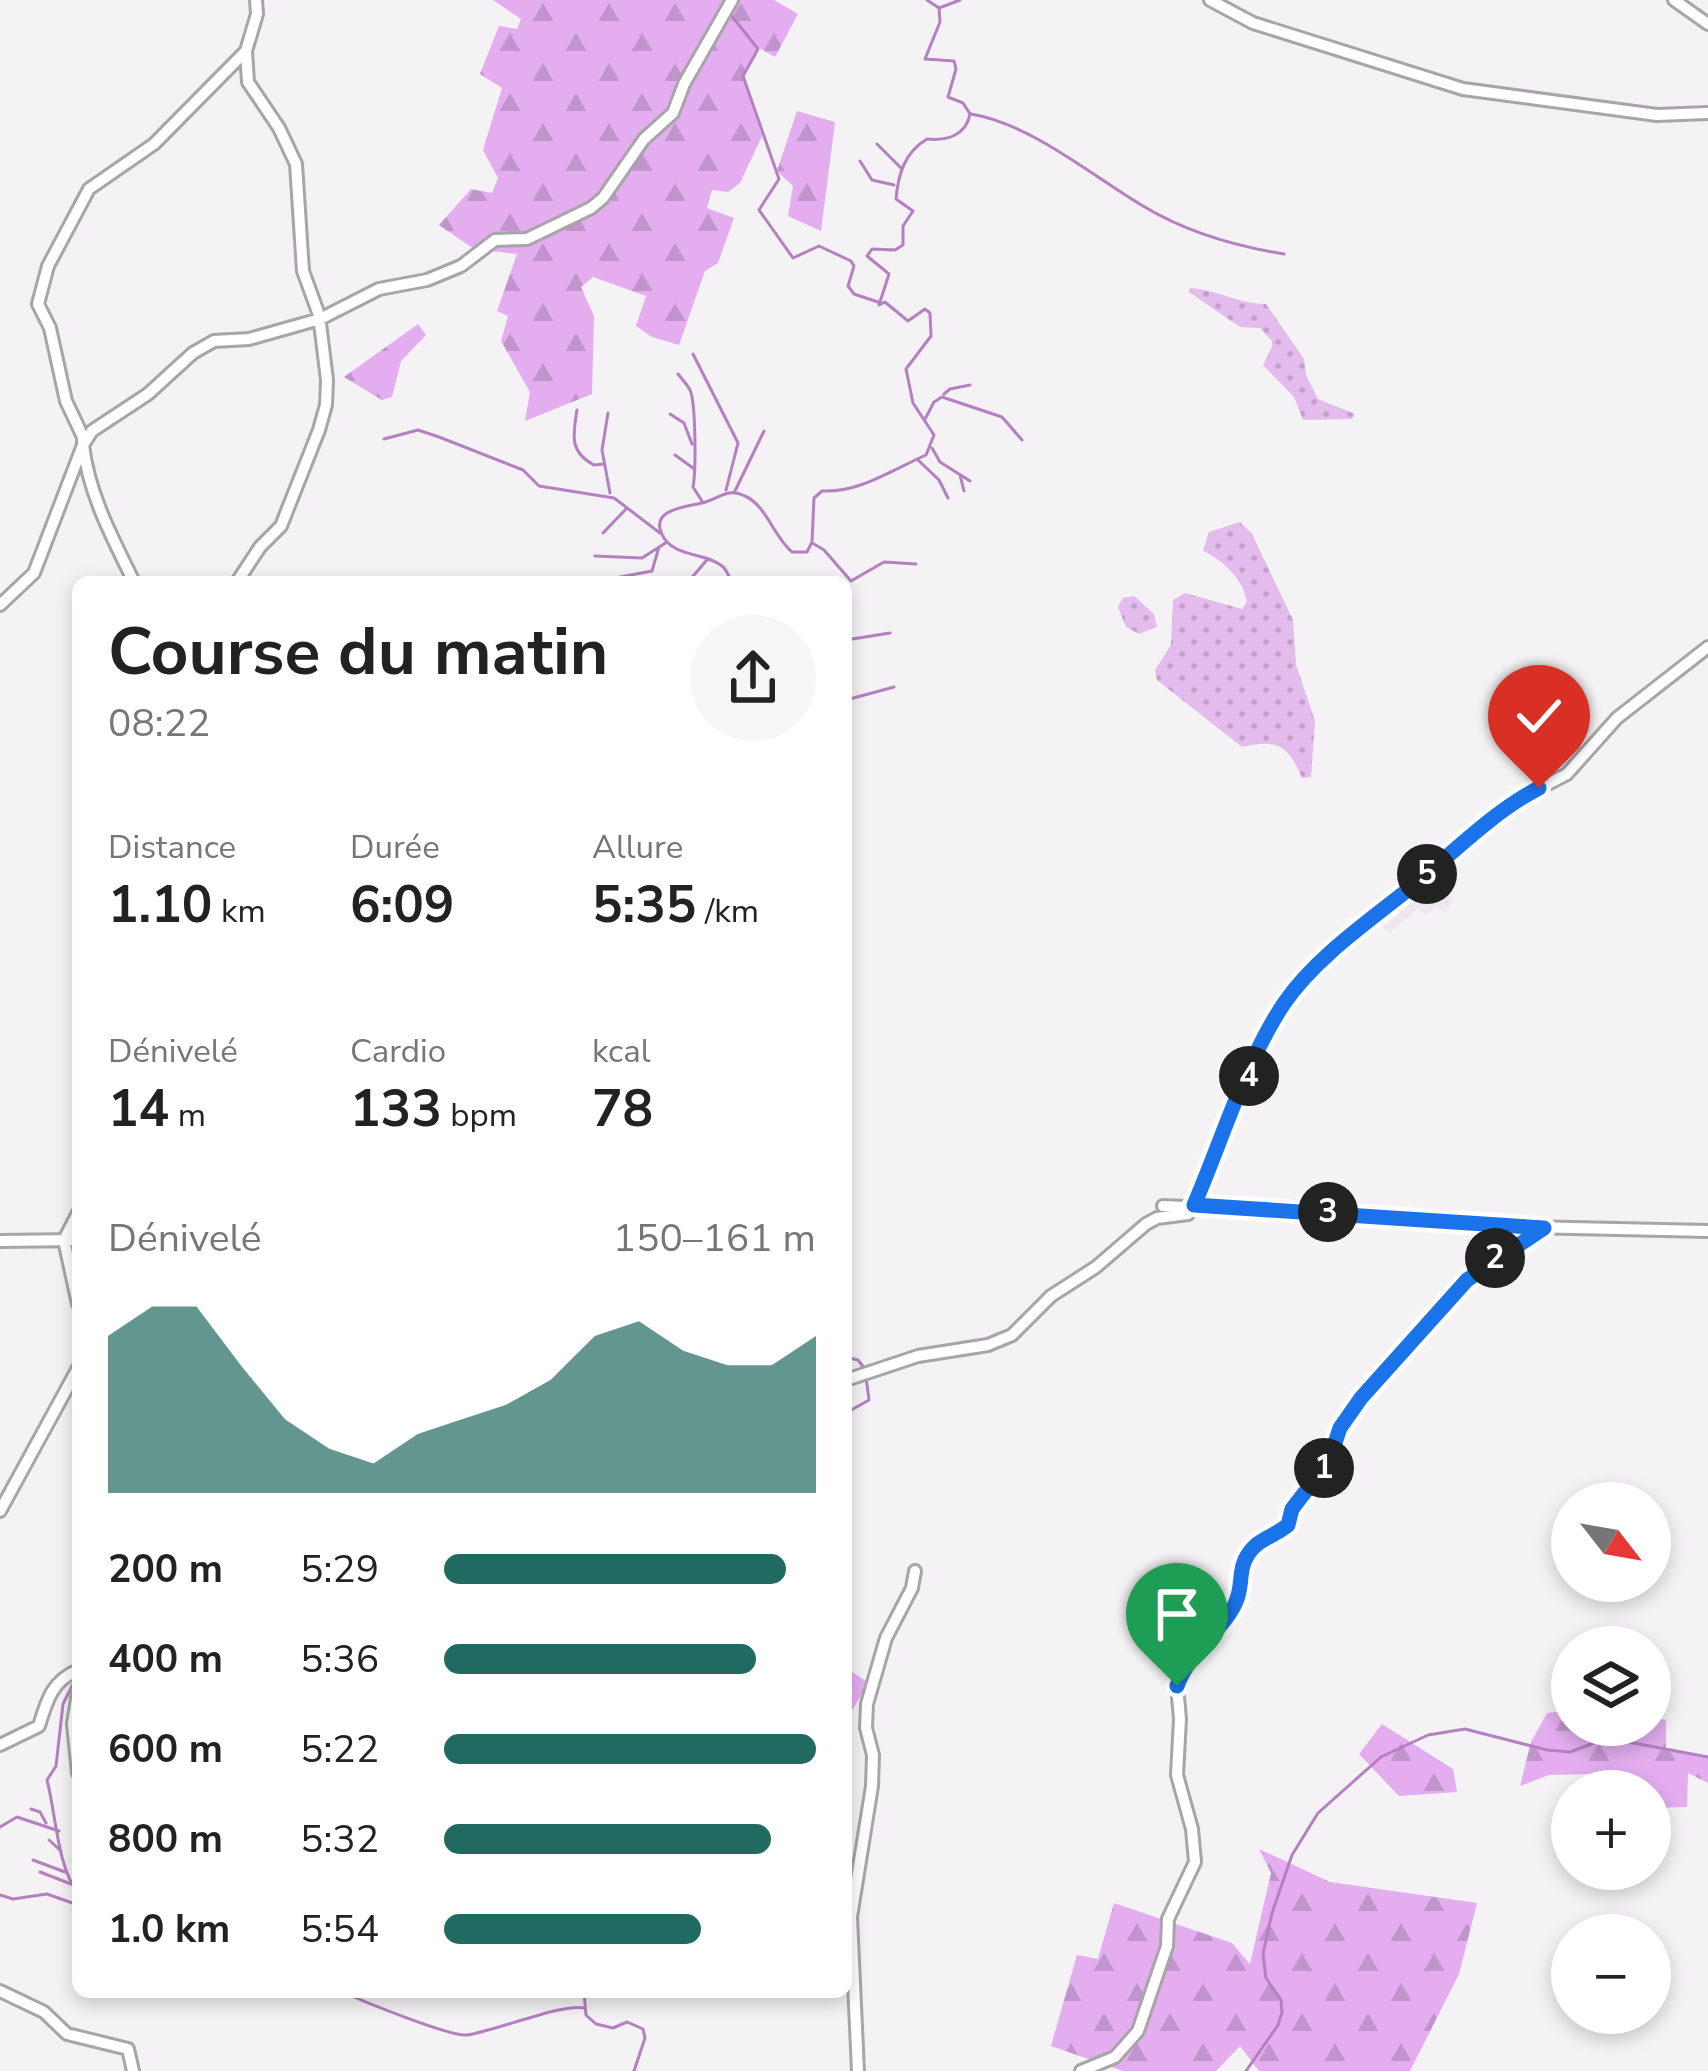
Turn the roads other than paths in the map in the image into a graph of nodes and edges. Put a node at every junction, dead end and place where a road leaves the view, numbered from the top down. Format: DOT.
graph roads {
  1 [pos="256,0"];
  2 [pos="733,0"];
  3 [pos="1210,0"];
  4 [pos="1674,0"];
  5 [pos="1708,24"];
  6 [pos="246,51"];
  7 [pos="1708,113"];
  8 [pos="320,319"];
  9 [pos="82,445"];
  10 [pos="131,576"];
  11 [pos="241,576"];
  12 [pos="0,605"];
  13 [pos="1708,646"];
  14 [pos="1194,1205"];
  15 [pos="1162,1206"];
  16 [pos="1544,1228"];
  17 [pos="1708,1231"];
  18 [pos="71,1240"];
  19 [pos="0,1241"];
  20 [pos="852,1371"];
  21 [pos="861,1375"];
  22 [pos="852,1378"];
  23 [pos="72,1379"];
  24 [pos="0,1511"];
  25 [pos="915,1570"];
  26 [pos="72,1674"];
  27 [pos="0,1745"];
  28 [pos="852,1905"];
  29 [pos="852,1956"];
  30 [pos="0,1991"];
  31 [pos="133,2071"];
  32 [pos="858,2071"];
  33 [pos="1081,2071"];
  1 -- 6 [label="street"];
  2 -- 8 [label="street"];
  3 -- 7 [label="street"];
  4 -- 5 [label="street"];
  6 -- 8 [label="street"];
  6 -- 9 [label="street"];
  8 -- 9 [label="street"];
  8 -- 11 [label="street"];
  9 -- 10 [label="street"];
  9 -- 12 [label="street"];
  13 -- 14 [label="street"];
  14 -- 15 [label="street"];
  14 -- 16 [label="street"];
  14 -- 21 [label="street"];
  16 -- 17 [label="street"];
  16 -- 33 [label="street"];
  18 -- 19 [label="street"];
  20 -- 21 [label="street"];
  21 -- 22 [label="street"];
  23 -- 24 [label="street"];
  25 -- 28 [label="street"];
  26 -- 27 [label="street"];
  29 -- 32 [label="street"];
  30 -- 31 [label="street"];
}
